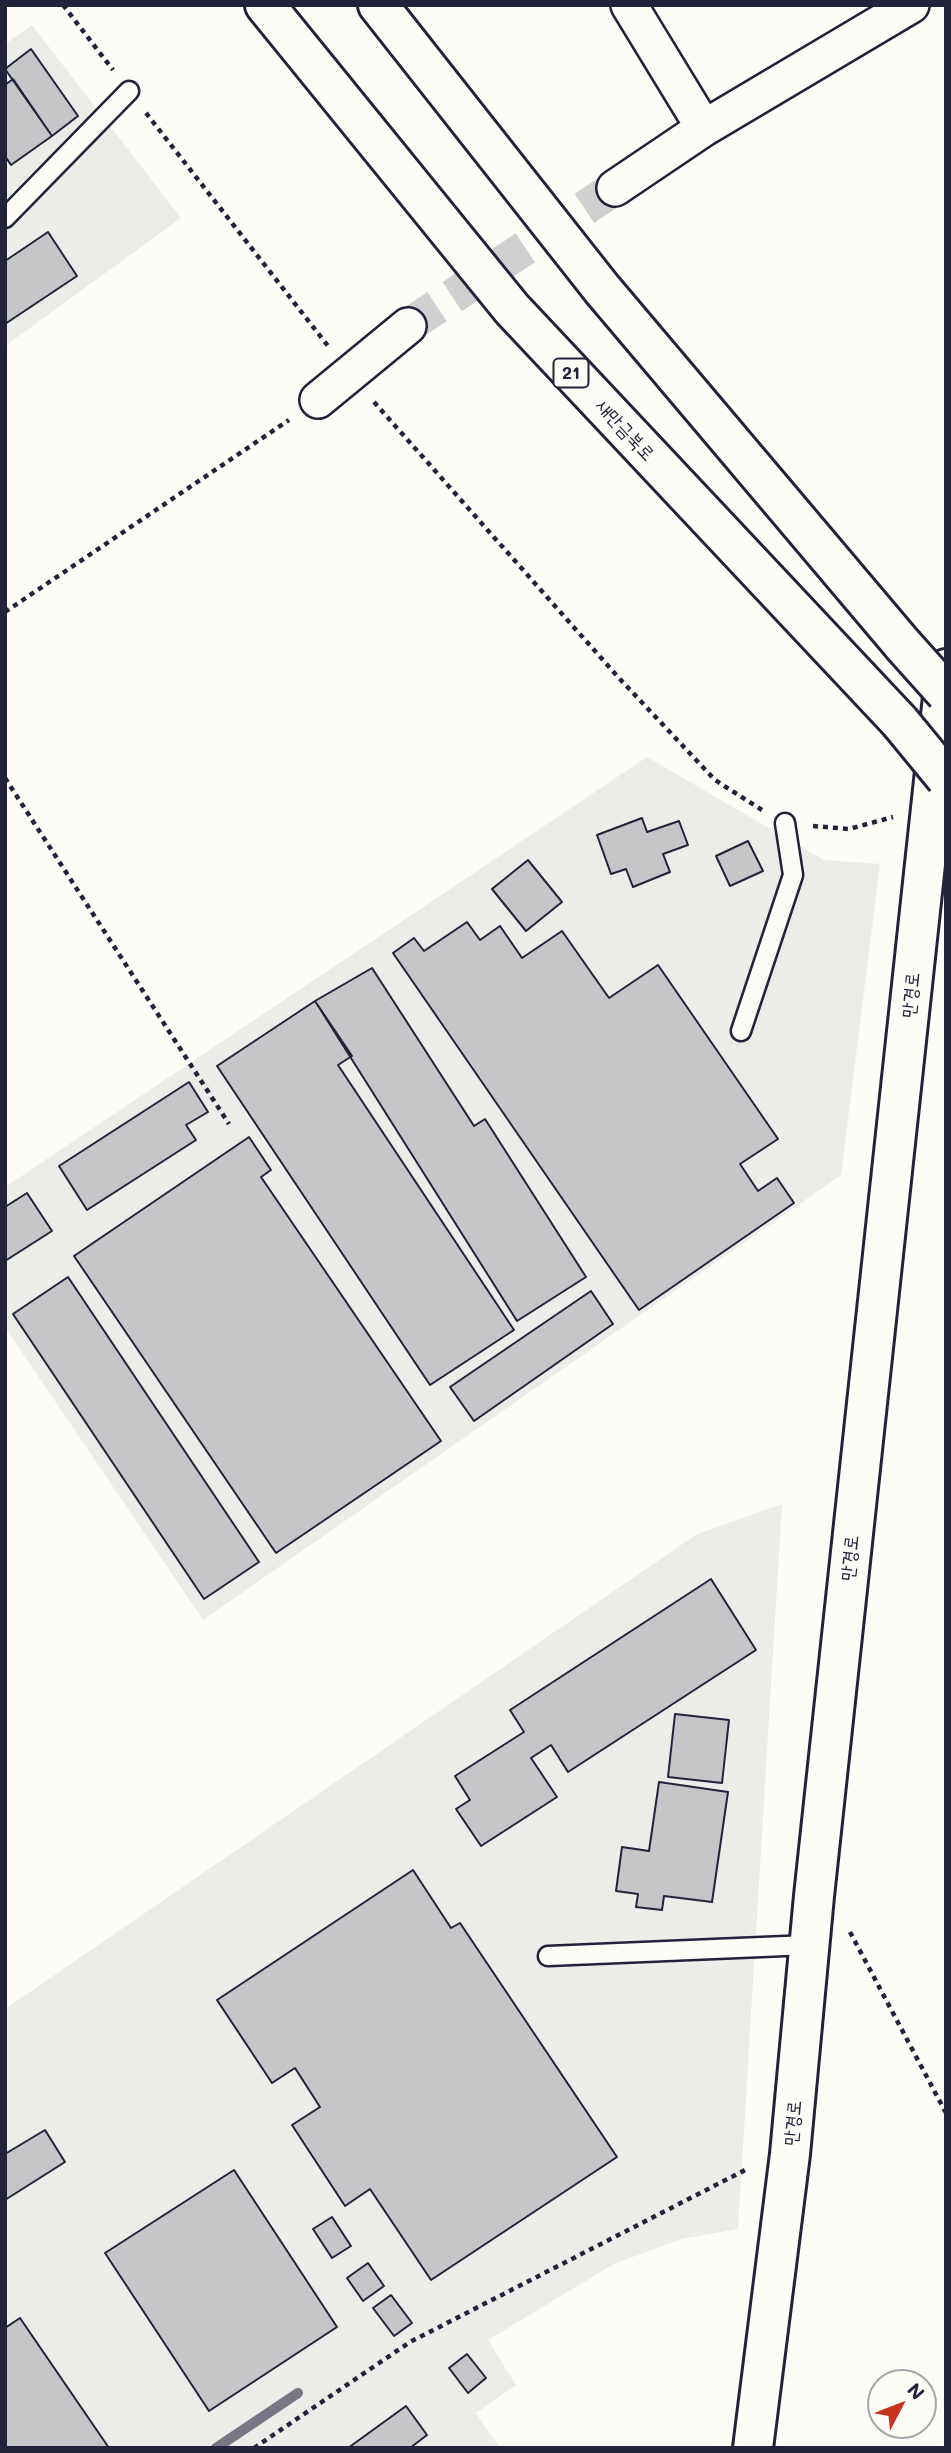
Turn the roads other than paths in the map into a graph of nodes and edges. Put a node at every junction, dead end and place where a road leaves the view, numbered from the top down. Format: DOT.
graph roads {
  1 [pos="265,5"];
  2 [pos="378,5"];
  3 [pos="629,5"];
  4 [pos="911,5"];
  5 [pos="129,91"];
  6 [pos="704,128"];
  7 [pos="615,188"];
  8 [pos="5,218"];
  9 [pos="408,326"];
  10 [pos="318,400"];
  11 [pos="946,669"];
  12 [pos="946,694"];
  13 [pos="938,792"];
  14 [pos="785,823"];
  15 [pos="741,1031"];
  16 [pos="810,1945"];
  17 [pos="548,1956"];
  18 [pos="753,2448"];
  1 -- 13 [label="main road, 새만금북로 / 21, bridge"];
  2 -- 12 [label="main road, bridge"];
  3 -- 6 [label="street"];
  4 -- 6 [label="street"];
  5 -- 8 [label="lane"];
  6 -- 7 [label="street"];
  9 -- 10 [label="street"];
  11 -- 13 [label="main road, 만경로"];
  13 -- 16 [label="main road, 만경로"];
  14 -- 15 [label="lane"];
  16 -- 17 [label="lane"];
  16 -- 18 [label="main road, 만경로"];
}
